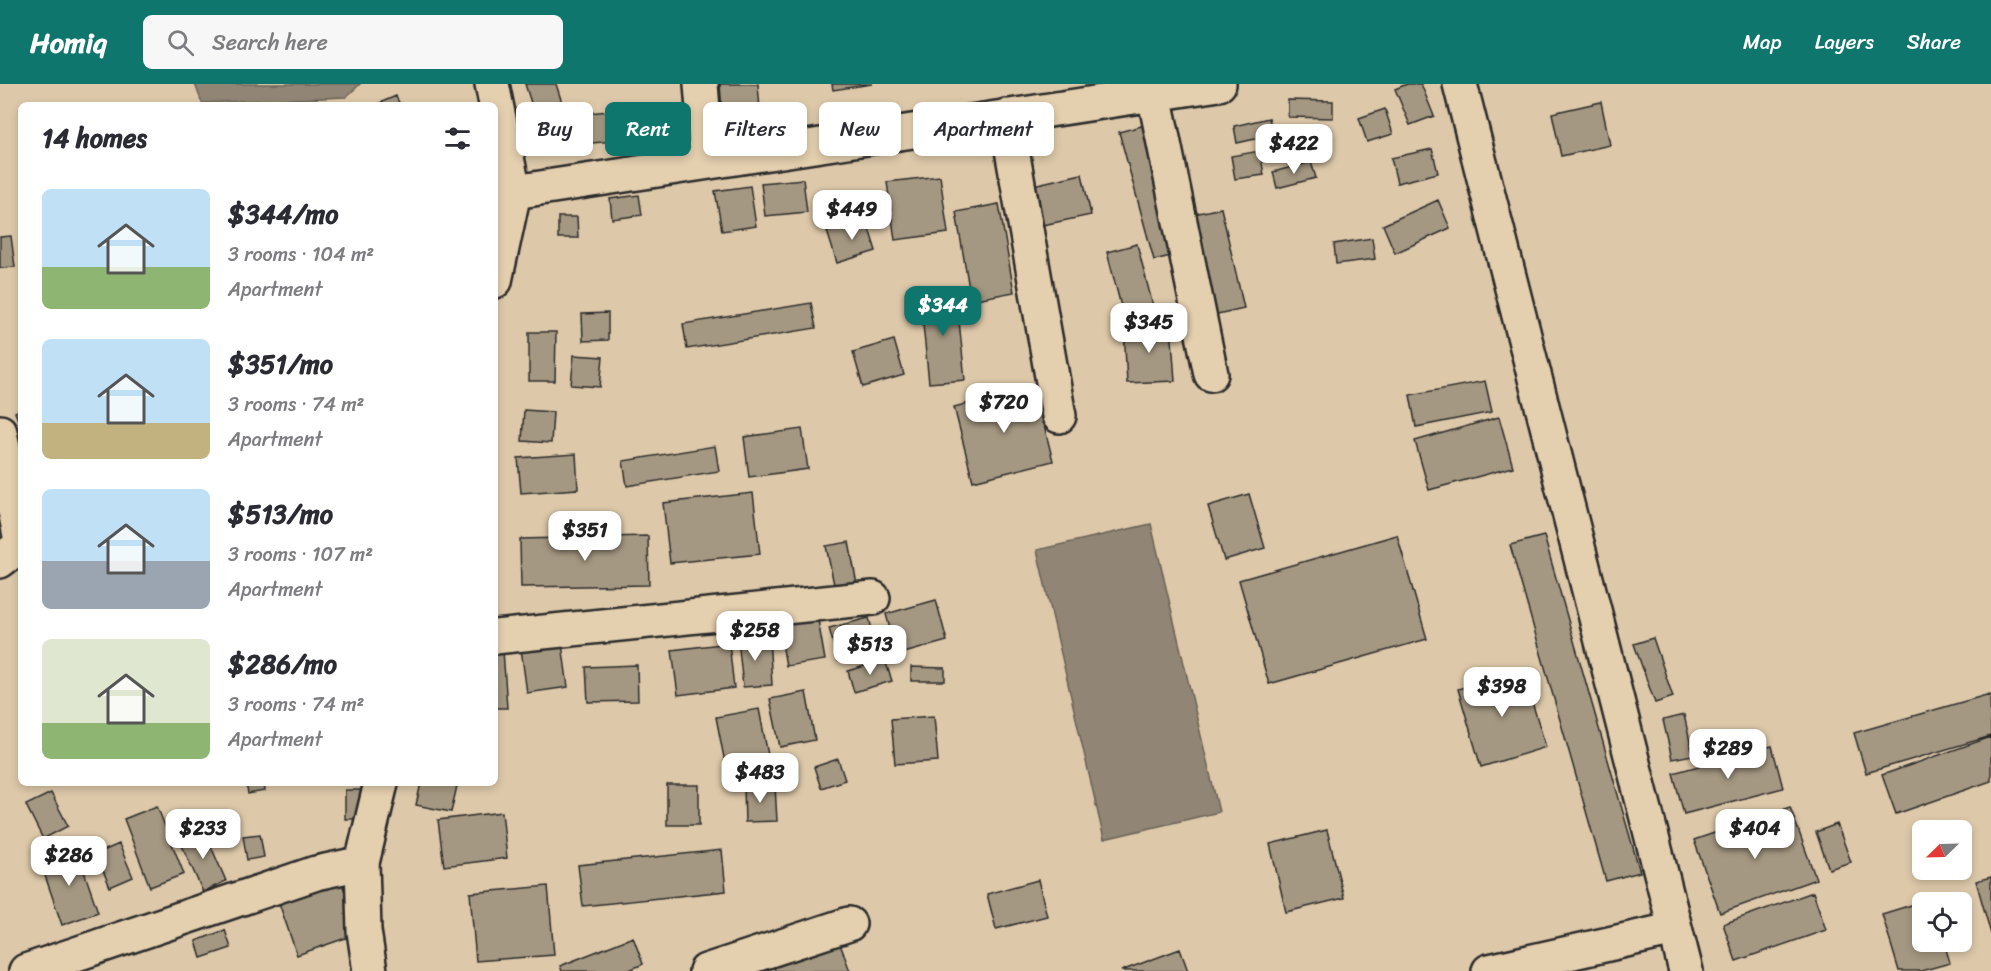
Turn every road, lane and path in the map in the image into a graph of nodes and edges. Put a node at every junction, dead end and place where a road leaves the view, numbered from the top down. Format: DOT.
graph roads {
  1 [pos="492,84"];
  2 [pos="700,84"];
  3 [pos="1219,84"];
  4 [pos="1460,84"];
  5 [pos="1154,94"];
  6 [pos="494,102"];
  7 [pos="1054,109"];
  8 [pos="913,130"];
  9 [pos="498,137"];
  10 [pos="1013,156"];
  11 [pos="707,162"];
  12 [pos="505,198"];
  13 [pos="498,256"];
  14 [pos="1212,374"];
  15 [pos="1059,417"];
  16 [pos="0,432"];
  17 [pos="18,525"];
  18 [pos="18,547"];
  19 [pos="0,561"];
  20 [pos="873,598"];
  21 [pos="498,637"];
  22 [pos="380,786"];
  23 [pos="362,863"];
  24 [pos="849,924"];
  25 [pos="1675,929"];
  26 [pos="26,971"];
  27 [pos="370,971"];
  28 [pos="706,971"];
  29 [pos="1489,971"];
  30 [pos="1686,971"];
  1 -- 6 [label="street"];
  2 -- 11 [label="street"];
  3 -- 5 [label="street"];
  4 -- 25 [label="street"];
  5 -- 7 [label="street"];
  5 -- 14 [label="street"];
  8 -- 11 [label="street"];
  9 -- 12 [label="street"];
  10 -- 15 [label="street"];
  11 -- 12 [label="street"];
  12 -- 13 [label="street"];
  16 -- 17 [label="street"];
  18 -- 19 [label="street"];
  20 -- 21 [label="street"];
  22 -- 23 [label="street"];
  23 -- 26 [label="street"];
  23 -- 27 [label="street"];
  24 -- 28 [label="street"];
  25 -- 29 [label="street"];
  25 -- 30 [label="street"];
}
